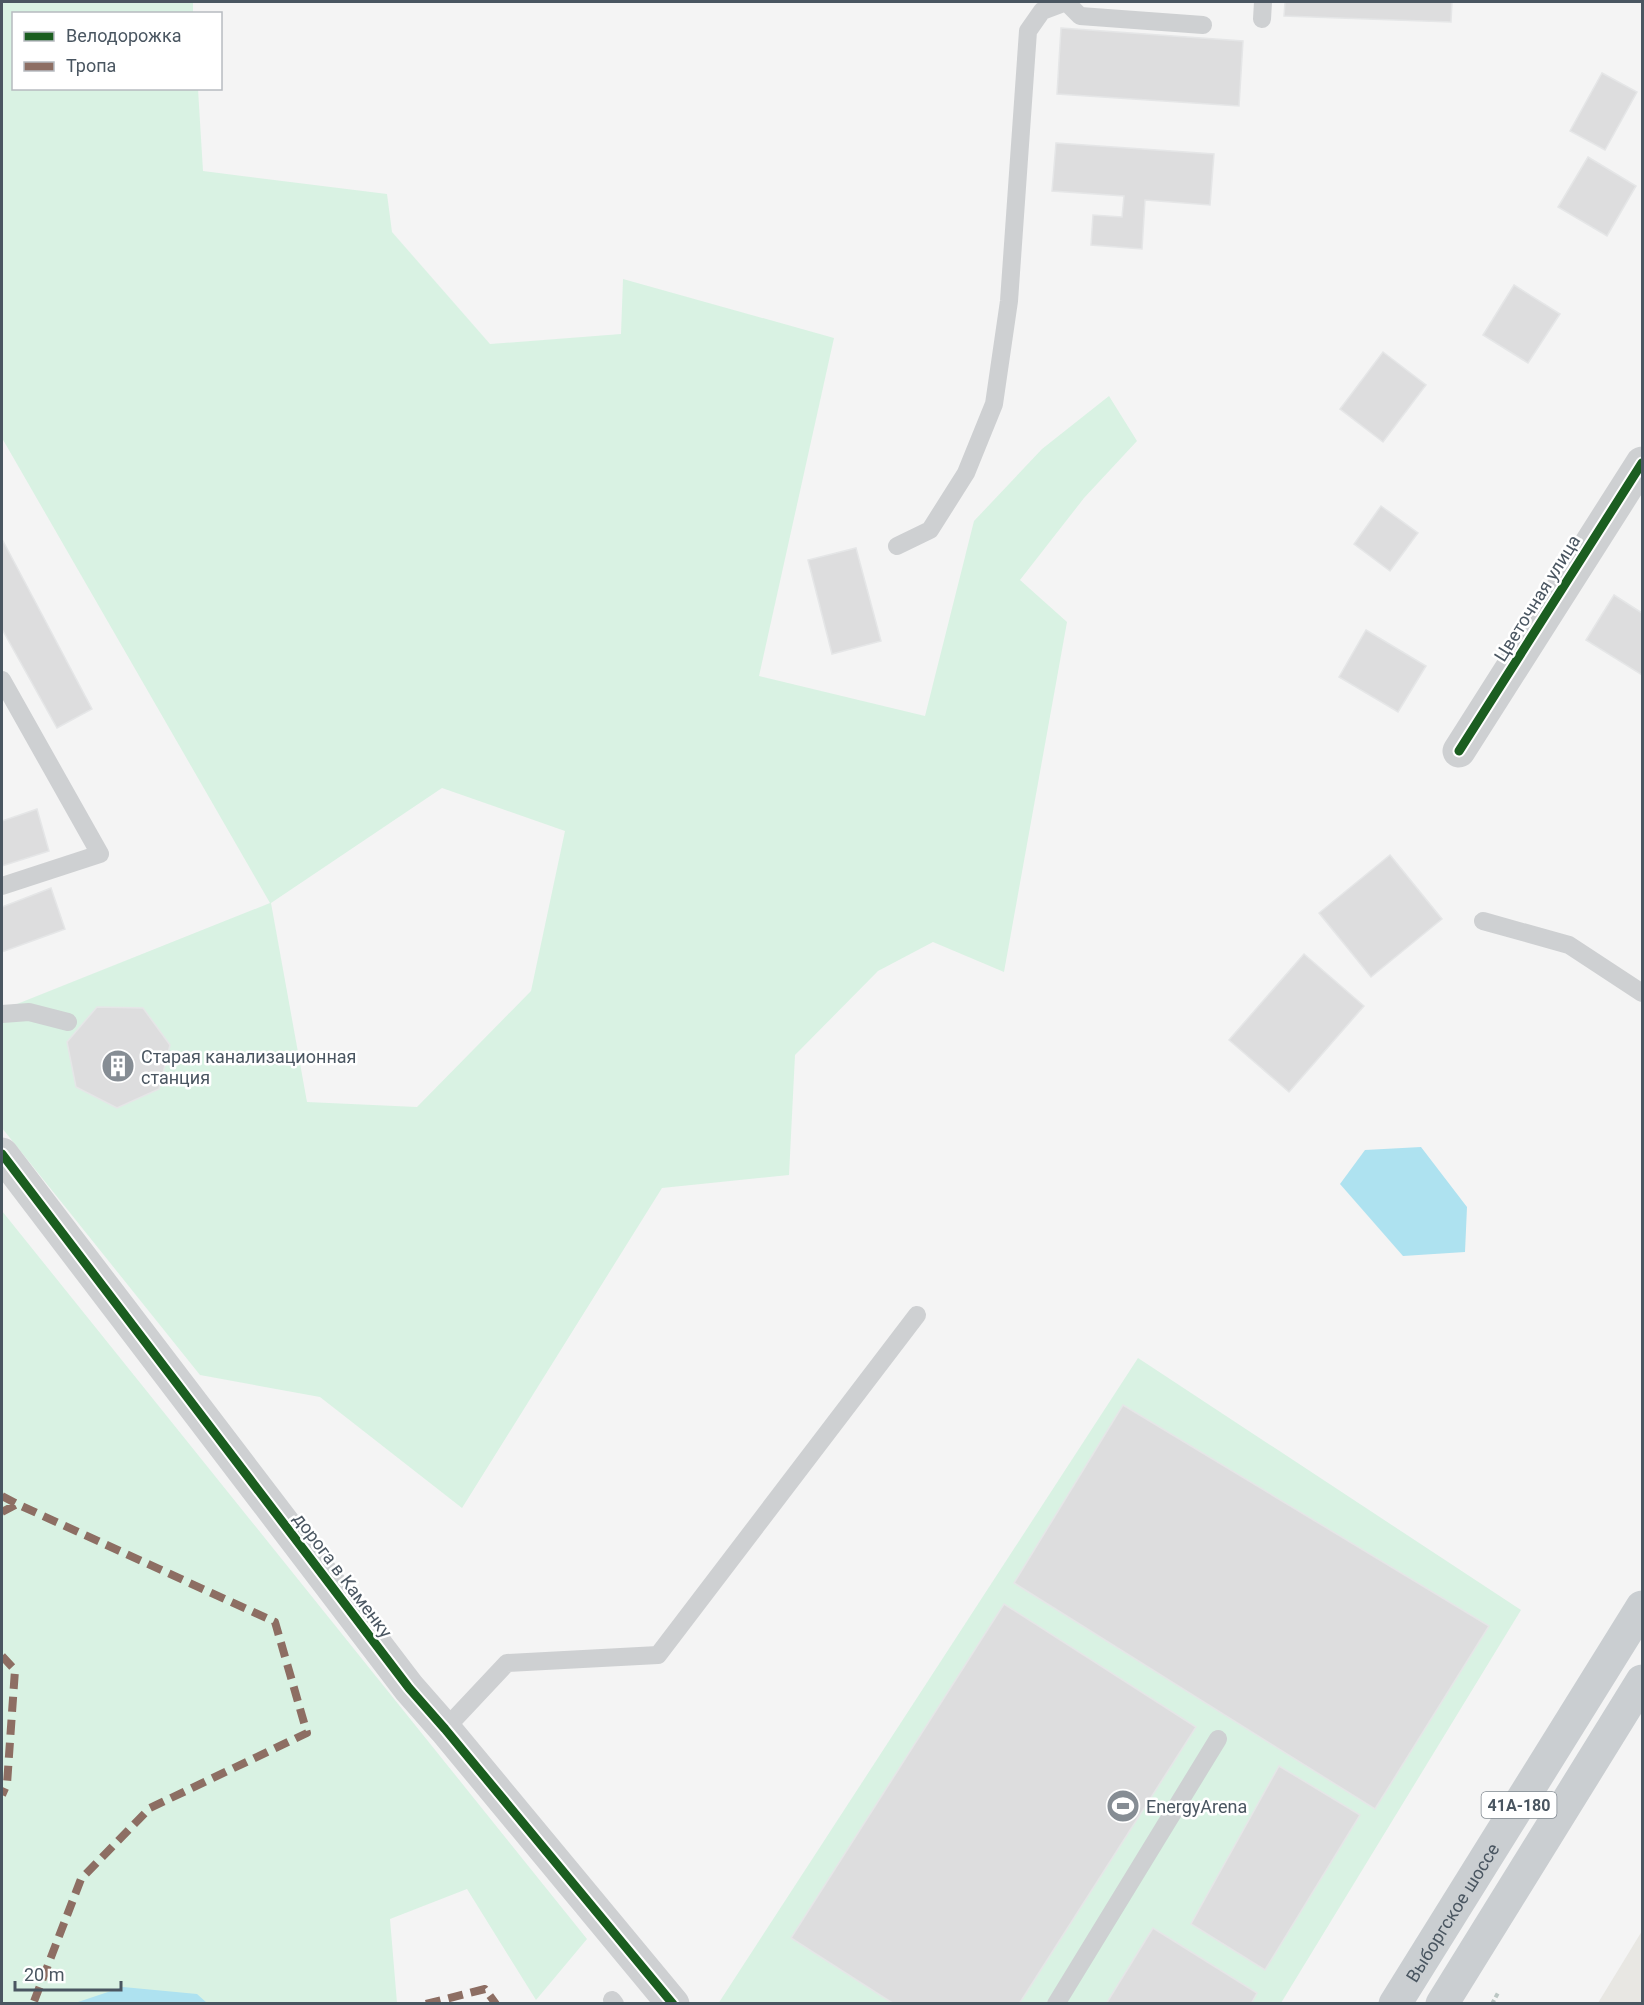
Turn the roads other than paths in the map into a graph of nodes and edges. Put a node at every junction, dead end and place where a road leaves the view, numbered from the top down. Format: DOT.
graph roads {
  1 [pos="1066,2"];
  2 [pos="1203,25"];
  3 [pos="1642,463"];
  4 [pos="897,546"];
  5 [pos="2,680"];
  6 [pos="1459,751"];
  7 [pos="2,886"];
  8 [pos="1483,921"];
  9 [pos="1642,993"];
  10 [pos="2,1014"];
  11 [pos="68,1022"];
  12 [pos="2,1154"];
  13 [pos="917,1315"];
  14 [pos="1642,1607"];
  15 [pos="1642,1681"];
  16 [pos="445,1729"];
  17 [pos="1218,1739"];
  18 [pos="673,2004"];
  19 [pos="1056,2004"];
  20 [pos="1395,2004"];
  21 [pos="1442,2004"];
  1 -- 2 [label="lane"];
  1 -- 4 [label="lane"];
  3 -- 6 [label="street, Цветочная улица"];
  5 -- 7 [label="lane"];
  8 -- 9 [label="lane"];
  10 -- 11 [label="lane"];
  12 -- 16 [label="street, дорога в Каменку"];
  13 -- 16 [label="lane"];
  14 -- 20 [label="main road, Выборгское шоссе / 41А-180"];
  15 -- 21 [label="main road, 41А-180"];
  16 -- 18 [label="street, дорога в Каменку"];
  17 -- 19 [label="lane"];
}
